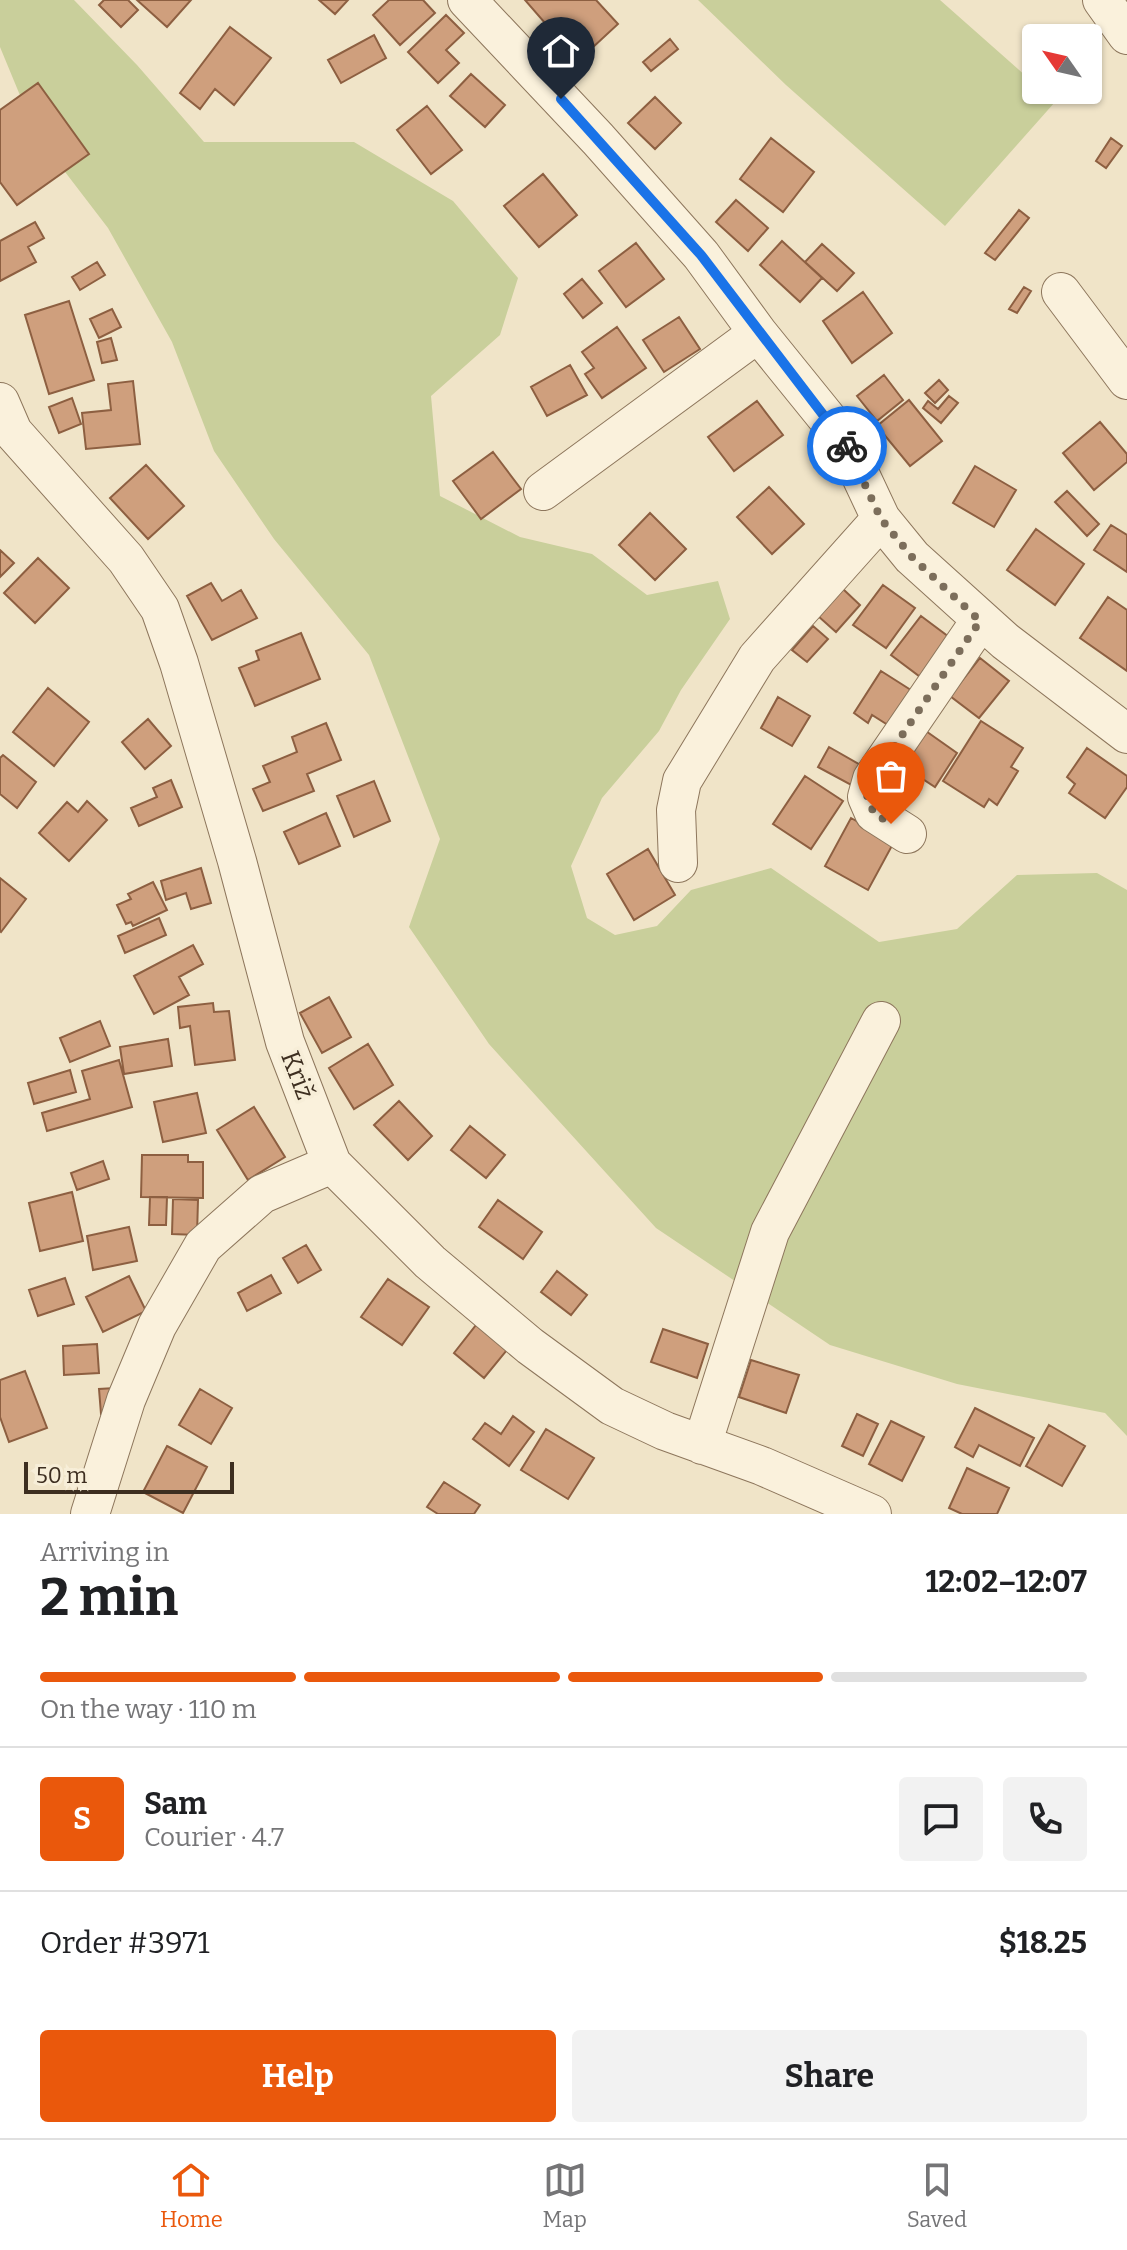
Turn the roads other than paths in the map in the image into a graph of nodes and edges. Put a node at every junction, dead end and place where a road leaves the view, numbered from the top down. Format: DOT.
graph roads {
  1 [pos="467,0"];
  2 [pos="1102,0"];
  3 [pos="1127,35"];
  4 [pos="1061,292"];
  5 [pos="758,333"];
  6 [pos="1127,380"];
  7 [pos="0,402"];
  8 [pos="543,491"];
  9 [pos="881,519"];
  10 [pos="980,621"];
  11 [pos="1127,734"];
  12 [pos="907,834"];
  13 [pos="678,863"];
  14 [pos="881,1021"];
  15 [pos="332,1164"];
  16 [pos="702,1445"];
  17 [pos="90,1514"];
  18 [pos="872,1514"];
  1 -- 5 [label="street"];
  2 -- 3 [label="street"];
  4 -- 6 [label="street"];
  5 -- 8 [label="street"];
  5 -- 9 [label="street"];
  7 -- 15 [label="street, Križ"];
  9 -- 10 [label="street"];
  9 -- 13 [label="street"];
  10 -- 11 [label="street"];
  10 -- 12 [label="street"];
  14 -- 16 [label="street"];
  15 -- 16 [label="street, Križ"];
  15 -- 17 [label="street"];
  16 -- 18 [label="street, Križ"];
}
